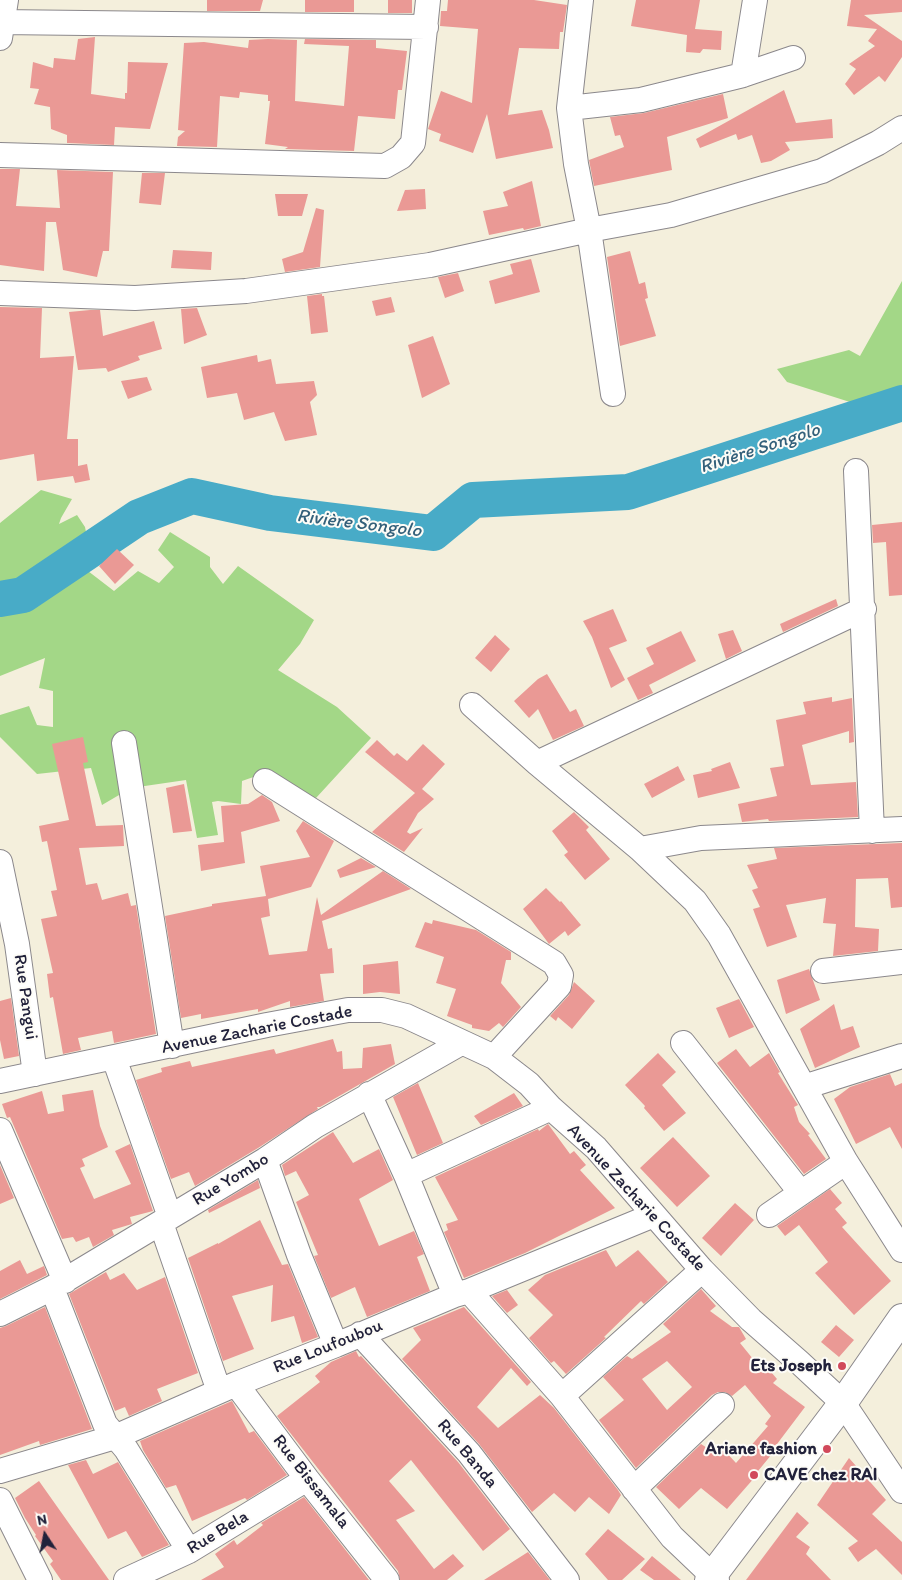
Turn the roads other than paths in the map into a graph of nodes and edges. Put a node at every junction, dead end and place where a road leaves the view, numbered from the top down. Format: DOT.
graph roads {
  1 [pos="428,0"];
  2 [pos="581,0"];
  3 [pos="755,0"];
  4 [pos="2,20"];
  5 [pos="426,28"];
  6 [pos="793,58"];
  7 [pos="743,75"];
  8 [pos="569,108"];
  9 [pos="902,128"];
  10 [pos="0,155"];
  11 [pos="589,230"];
  12 [pos="0,293"];
  13 [pos="613,394"];
  14 [pos="856,471"];
  15 [pos="864,609"];
  16 [pos="472,705"];
  17 [pos="124,743"];
  18 [pos="537,763"];
  19 [pos="265,780"];
  20 [pos="902,829"];
  21 [pos="872,831"];
  22 [pos="640,849"];
  23 [pos="0,862"];
  24 [pos="9,946"];
  25 [pos="902,962"];
  26 [pos="823,971"];
  27 [pos="461,1043"];
  28 [pos="683,1044"];
  29 [pos="172,1046"];
  30 [pos="902,1056"];
  31 [pos="494,1057"];
  32 [pos="114,1058"];
  33 [pos="35,1074"];
  34 [pos="0,1081"];
  35 [pos="804,1087"];
  36 [pos="369,1094"];
  37 [pos="552,1108"];
  38 [pos="0,1130"];
  39 [pos="265,1160"];
  40 [pos="846,1162"];
  41 [pos="406,1175"];
  42 [pos="801,1193"];
  43 [pos="654,1215"];
  44 [pos="769,1215"];
  45 [pos="165,1220"];
  46 [pos="902,1250"];
  47 [pos="702,1270"];
  48 [pos="59,1285"];
  49 [pos="462,1293"];
  50 [pos="0,1314"];
  51 [pos="902,1318"];
  52 [pos="360,1334"];
  53 [pos="336,1345"];
  54 [pos="227,1388"];
  55 [pos="562,1396"];
  56 [pos="844,1403"];
  57 [pos="722,1405"];
  58 [pos="115,1436"];
  59 [pos="0,1471"];
  60 [pos="307,1479"];
  61 [pos="634,1489"];
  62 [pos="902,1491"];
  63 [pos="2,1508"];
  64 [pos="189,1551"];
  65 [pos="163,1573"];
  66 [pos="713,1578"];
  67 [pos="40,1580"];
  68 [pos="126,1580"];
  69 [pos="387,1580"];
  70 [pos="567,1580"];
  1 -- 5 [label="street"];
  2 -- 8 [label="street"];
  3 -- 7 [label="street"];
  4 -- 5 [label="street"];
  5 -- 10 [label="street"];
  6 -- 7 [label="street"];
  7 -- 8 [label="street"];
  8 -- 11 [label="street"];
  9 -- 11 [label="street"];
  11 -- 12 [label="street"];
  11 -- 13 [label="street"];
  14 -- 15 [label="street"];
  15 -- 18 [label="street"];
  15 -- 21 [label="street"];
  16 -- 18 [label="street"];
  17 -- 29 [label="street"];
  18 -- 22 [label="street"];
  19 -- 31 [label="street"];
  20 -- 21 [label="street"];
  21 -- 22 [label="street"];
  22 -- 35 [label="street"];
  23 -- 24 [label="street, Rue Pangui"];
  24 -- 33 [label="street, Rue Pangui"];
  25 -- 26 [label="street"];
  27 -- 29 [label="street, Avenue Zacharie Costade"];
  27 -- 31 [label="street, Avenue Zacharie Costade"];
  27 -- 36 [label="street, Rue Yombo"];
  28 -- 42 [label="street"];
  29 -- 32 [label="street, Avenue Zacharie Costade"];
  30 -- 35 [label="street"];
  31 -- 37 [label="street, Avenue Zacharie Costade"];
  32 -- 33 [label="street, Avenue Zacharie Costade"];
  32 -- 45 [label="street, Rue Bissamala"];
  33 -- 34 [label="street, Avenue Zacharie Costade"];
  35 -- 40 [label="street"];
  36 -- 39 [label="street, Rue Yombo"];
  36 -- 41 [label="street"];
  37 -- 41 [label="street"];
  37 -- 43 [label="street, Avenue Zacharie Costade"];
  38 -- 48 [label="street"];
  39 -- 45 [label="street, Rue Yombo"];
  39 -- 53 [label="street"];
  40 -- 42 [label="street"];
  40 -- 46 [label="street"];
  41 -- 49 [label="street"];
  42 -- 44 [label="street"];
  43 -- 47 [label="street, Avenue Zacharie Costade"];
  43 -- 49 [label="street, Rue Loufoubou"];
  45 -- 48 [label="street, Rue Yombo"];
  45 -- 54 [label="street, Rue Bissamala"];
  47 -- 55 [label="street"];
  47 -- 56 [label="street, Avenue Zacharie Costade"];
  48 -- 50 [label="street, Rue Yombo"];
  48 -- 58 [label="street"];
  49 -- 52 [label="street, Rue Loufoubou"];
  49 -- 55 [label="street"];
  51 -- 56 [label="main road"];
  52 -- 53 [label="street, Rue Loufoubou"];
  52 -- 70 [label="street, Rue Banda"];
  53 -- 54 [label="street, Rue Loufoubou"];
  54 -- 58 [label="street, Rue Loufoubou"];
  54 -- 60 [label="street, Rue Bissamala"];
  55 -- 61 [label="street"];
  56 -- 62 [label="street, Avenue Zacharie Costade"];
  56 -- 66 [label="main road"];
  57 -- 61 [label="street"];
  58 -- 59 [label="street, Rue Loufoubou"];
  58 -- 64 [label="street"];
  60 -- 64 [label="street, Rue Bela"];
  60 -- 69 [label="street, Rue Bissamala"];
  61 -- 66 [label="street"];
  63 -- 67 [label="street"];
  64 -- 65 [label="street, Rue Bela"];
  65 -- 68 [label="street, Rue Bela"];
}
